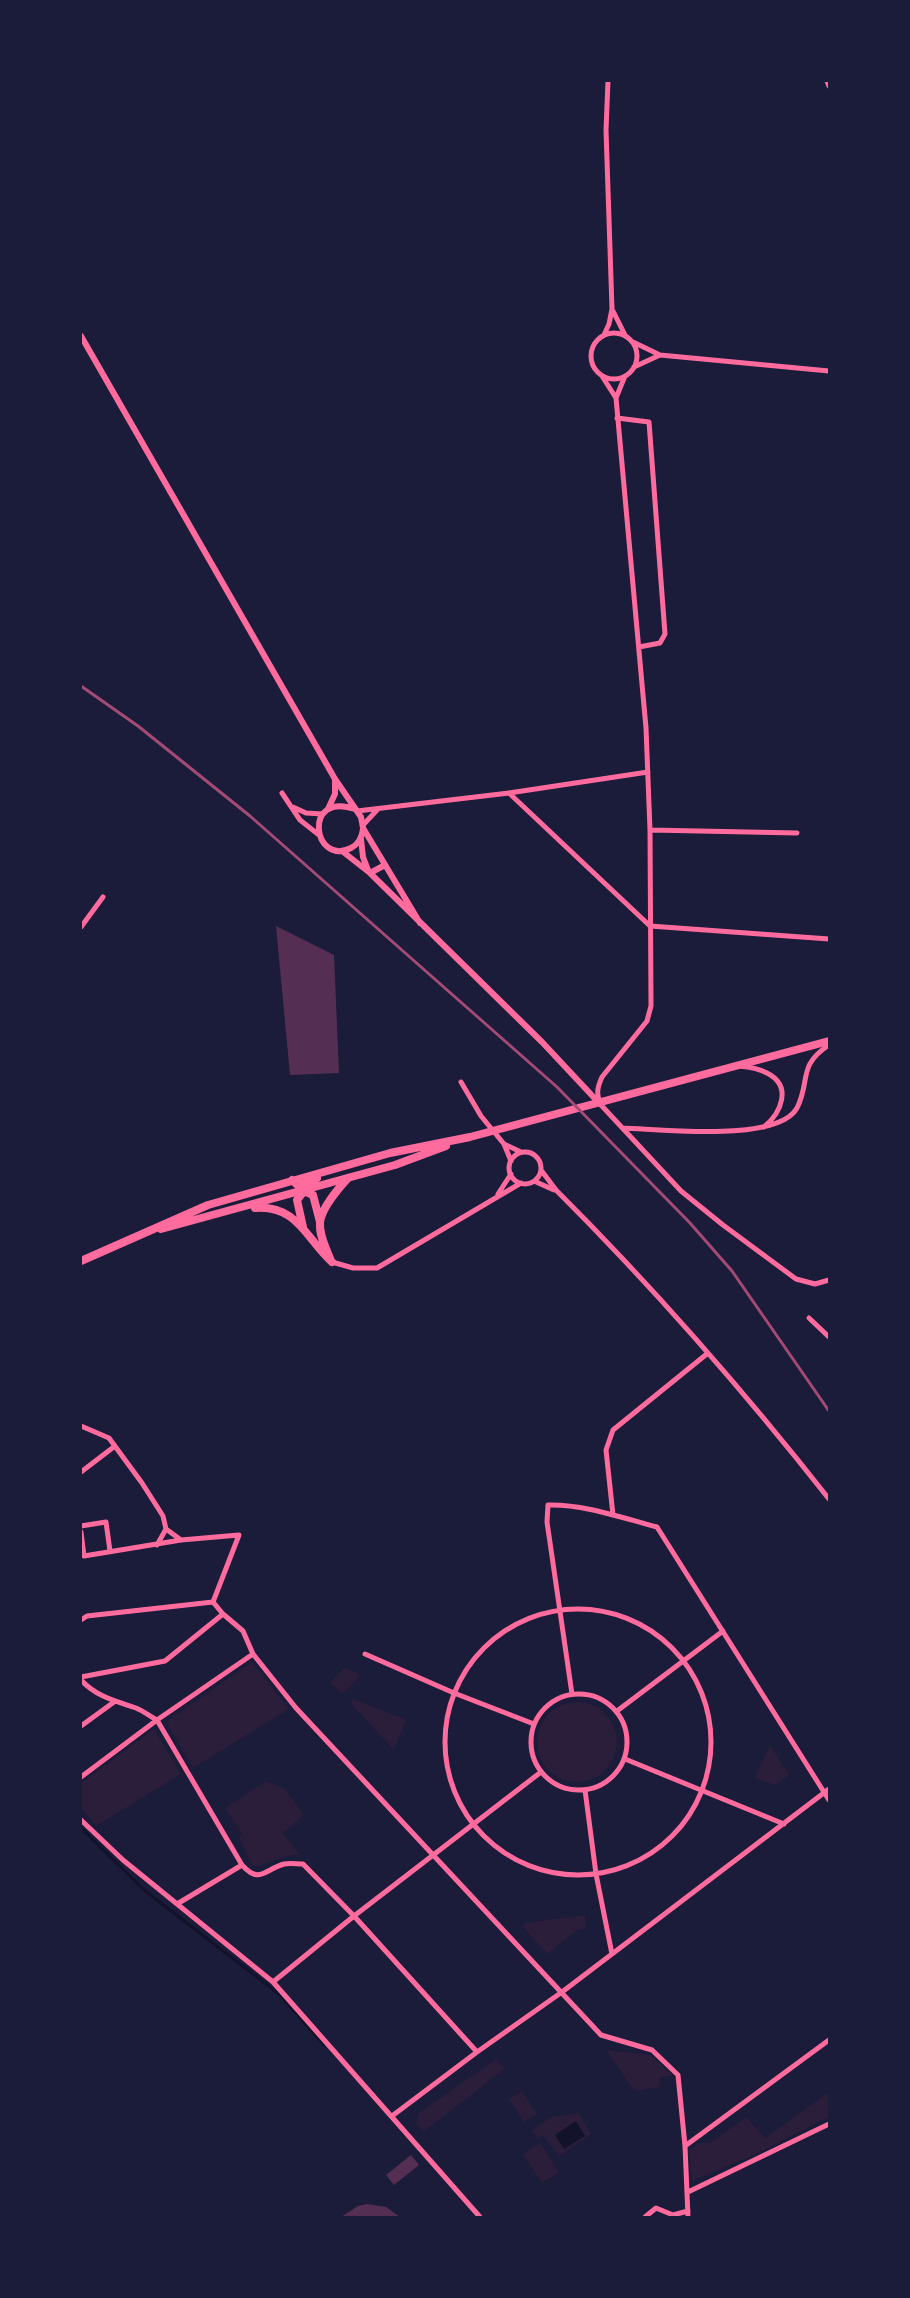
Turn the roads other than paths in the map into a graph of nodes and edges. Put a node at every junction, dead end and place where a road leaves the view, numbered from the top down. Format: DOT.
graph roads {
  1 [pos="608,81"];
  2 [pos="826,81"];
  3 [pos="829,86"];
  4 [pos="612,309"];
  5 [pos="603,335"];
  6 [pos="81,336"];
  7 [pos="626,336"];
  8 [pos="633,342"];
  9 [pos="660,355"];
  10 [pos="634,367"];
  11 [pos="829,371"];
  12 [pos="602,376"];
  13 [pos="625,376"];
  14 [pos="616,398"];
  15 [pos="617,418"];
  16 [pos="639,646"];
  17 [pos="648,772"];
  18 [pos="335,779"];
  19 [pos="282,793"];
  20 [pos="509,793"];
  21 [pos="292,806"];
  22 [pos="379,808"];
  23 [pos="356,810"];
  24 [pos="326,812"];
  25 [pos="363,826"];
  26 [pos="650,830"];
  27 [pos="797,833"];
  28 [pos="319,835"];
  29 [pos="360,839"];
  30 [pos="342,851"];
  31 [pos="386,865"];
  32 [pos="370,873"];
  33 [pos="103,897"];
  34 [pos="420,923"];
  35 [pos="650,926"];
  36 [pos="81,927"];
  37 [pos="829,939"];
  38 [pos="829,1043"];
  39 [pos="735,1065"];
  40 [pos="460,1082"];
  41 [pos="601,1105"];
  42 [pos="623,1128"];
  43 [pos="763,1128"];
  44 [pos="470,1137"];
  45 [pos="504,1144"];
  46 [pos="521,1152"];
  47 [pos="511,1161"];
  48 [pos="334,1169"];
  49 [pos="541,1170"];
  50 [pos="511,1174"];
  51 [pos="348,1177"];
  52 [pos="292,1180"];
  53 [pos="534,1181"];
  54 [pos="521,1183"];
  55 [pos="304,1191"];
  56 [pos="556,1191"];
  57 [pos="497,1195"];
  58 [pos="237,1209"];
  59 [pos="320,1222"];
  60 [pos="303,1227"];
  61 [pos="132,1238"];
  62 [pos="81,1261"];
  63 [pos="332,1262"];
  64 [pos="829,1280"];
  65 [pos="809,1318"];
  66 [pos="829,1337"];
  67 [pos="708,1353"];
  68 [pos="81,1426"];
  69 [pos="115,1446"];
  70 [pos="81,1472"];
  71 [pos="829,1498"];
  72 [pos="613,1515"];
  73 [pos="81,1526"];
  74 [pos="166,1528"];
  75 [pos="81,1532"];
  76 [pos="181,1540"];
  77 [pos="157,1545"];
  78 [pos="110,1551"];
  79 [pos="213,1602"];
  80 [pos="560,1610"];
  81 [pos="223,1614"];
  82 [pos="81,1620"];
  83 [pos="723,1631"];
  84 [pos="253,1654"];
  85 [pos="365,1654"];
  86 [pos="684,1661"];
  87 [pos="81,1679"];
  88 [pos="454,1693"];
  89 [pos="572,1694"];
  90 [pos="114,1702"];
  91 [pos="617,1712"];
  92 [pos="157,1720"];
  93 [pos="534,1724"];
  94 [pos="81,1726"];
  95 [pos="624,1759"];
  96 [pos="541,1772"];
  97 [pos="81,1777"];
  98 [pos="585,1790"];
  99 [pos="701,1791"];
  100 [pos="826,1791"];
  101 [pos="829,1800"];
  102 [pos="81,1820"];
  103 [pos="472,1824"];
  104 [pos="784,1824"];
  105 [pos="435,1855"];
  106 [pos="242,1865"];
  107 [pos="597,1874"];
  108 [pos="177,1904"];
  109 [pos="354,1916"];
  110 [pos="612,1954"];
  111 [pos="273,1982"];
  112 [pos="562,1992"];
  113 [pos="829,2040"];
  114 [pos="477,2052"];
  115 [pos="392,2116"];
  116 [pos="829,2124"];
  117 [pos="686,2146"];
  118 [pos="688,2192"];
  119 [pos="688,2214"];
  120 [pos="480,2217"];
  121 [pos="645,2217"];
  1 -- 4 [label="street"];
  2 -- 3 [label="street"];
  4 -- 5 [label="street"];
  4 -- 7 [label="street"];
  5 -- 7 [label="street"];
  5 -- 12 [label="street"];
  6 -- 18 [label="street"];
  7 -- 8 [label="street"];
  8 -- 9 [label="street"];
  8 -- 10 [label="street"];
  9 -- 10 [label="street"];
  9 -- 11 [label="street"];
  10 -- 13 [label="street"];
  12 -- 13 [label="street"];
  12 -- 14 [label="street"];
  13 -- 14 [label="street"];
  14 -- 15 [label="street"];
  15 -- 16 [label="street"];
  15 -- 16 [label="street"];
  16 -- 17 [label="street"];
  17 -- 20 [label="street"];
  17 -- 26 [label="street"];
  18 -- 23 [label="street"];
  18 -- 24 [label="street"];
  19 -- 21 [label="street"];
  20 -- 22 [label="street"];
  20 -- 35 [label="street"];
  21 -- 24 [label="street"];
  21 -- 28 [label="street"];
  22 -- 23 [label="street"];
  22 -- 25 [label="street"];
  23 -- 24 [label="street"];
  23 -- 25 [label="street"];
  24 -- 28 [label="street"];
  25 -- 29 [label="street"];
  25 -- 31 [label="street"];
  26 -- 27 [label="street"];
  26 -- 35 [label="street"];
  28 -- 30 [label="street"];
  29 -- 30 [label="street"];
  29 -- 32 [label="street"];
  30 -- 32 [label="street"];
  31 -- 32 [label="street"];
  31 -- 34 [label="street"];
  32 -- 34 [label="street"];
  33 -- 36 [label="street"];
  34 -- 41 [label="street"];
  35 -- 37 [label="street"];
  35 -- 41 [label="street"];
  38 -- 39 [label="main road"];
  38 -- 43 [label="street"];
  39 -- 43 [label="street"];
  39 -- 44 [label="main road"];
  40 -- 45 [label="street"];
  41 -- 42 [label="street"];
  42 -- 43 [label="street"];
  42 -- 64 [label="street"];
  44 -- 48 [label="main road"];
  44 -- 51 [label="main road"];
  45 -- 46 [label="street"];
  45 -- 47 [label="street"];
  46 -- 47 [label="street"];
  46 -- 49 [label="street"];
  47 -- 50 [label="street"];
  48 -- 52 [label="main road"];
  48 -- 55 [label="main road"];
  49 -- 53 [label="street"];
  49 -- 56 [label="street"];
  50 -- 54 [label="street"];
  50 -- 57 [label="street"];
  51 -- 55 [label="main road"];
  51 -- 59 [label="main road"];
  52 -- 55 [label="main road"];
  52 -- 61 [label="main road"];
  53 -- 54 [label="street"];
  53 -- 56 [label="street"];
  54 -- 57 [label="street"];
  55 -- 58 [label="main road"];
  55 -- 59 [label="main road"];
  55 -- 60 [label="main road"];
  56 -- 67 [label="street"];
  57 -- 63 [label="street"];
  58 -- 60 [label="main road"];
  58 -- 61 [label="main road"];
  59 -- 63 [label="main road"];
  60 -- 63 [label="main road"];
  61 -- 62 [label="main road"];
  65 -- 66 [label="street"];
  67 -- 71 [label="street"];
  67 -- 72 [label="street"];
  68 -- 69 [label="street"];
  69 -- 70 [label="street"];
  69 -- 74 [label="street"];
  72 -- 80 [label="street"];
  72 -- 83 [label="street"];
  73 -- 78 [label="street"];
  74 -- 76 [label="street"];
  74 -- 77 [label="street"];
  75 -- 78 [label="street"];
  76 -- 77 [label="street"];
  76 -- 79 [label="street"];
  77 -- 78 [label="street"];
  79 -- 81 [label="street"];
  79 -- 82 [label="street"];
  80 -- 86 [label="street"];
  80 -- 88 [label="street"];
  80 -- 89 [label="street"];
  81 -- 84 [label="street"];
  81 -- 87 [label="street"];
  83 -- 86 [label="street"];
  83 -- 100 [label="street"];
  84 -- 92 [label="street"];
  84 -- 105 [label="street"];
  85 -- 88 [label="street"];
  86 -- 91 [label="street"];
  86 -- 99 [label="street"];
  87 -- 90 [label="street"];
  88 -- 93 [label="street"];
  88 -- 103 [label="street"];
  89 -- 91 [label="street"];
  89 -- 93 [label="street"];
  90 -- 92 [label="street"];
  90 -- 94 [label="street"];
  91 -- 95 [label="street"];
  92 -- 97 [label="street"];
  92 -- 106 [label="street"];
  93 -- 96 [label="street"];
  95 -- 98 [label="street"];
  95 -- 99 [label="street"];
  96 -- 98 [label="street"];
  96 -- 103 [label="street"];
  98 -- 107 [label="street"];
  99 -- 104 [label="street"];
  99 -- 107 [label="street"];
  100 -- 101 [label="street"];
  100 -- 104 [label="street"];
  102 -- 108 [label="street"];
  103 -- 105 [label="street"];
  103 -- 107 [label="street"];
  104 -- 110 [label="street"];
  105 -- 109 [label="street"];
  105 -- 112 [label="street"];
  106 -- 108 [label="street"];
  106 -- 109 [label="street"];
  107 -- 110 [label="street"];
  108 -- 111 [label="street"];
  109 -- 111 [label="street"];
  109 -- 114 [label="street"];
  110 -- 112 [label="street"];
  111 -- 115 [label="street"];
  112 -- 114 [label="street"];
  112 -- 117 [label="street"];
  113 -- 117 [label="street"];
  114 -- 115 [label="street"];
  115 -- 120 [label="street"];
  116 -- 118 [label="street"];
  117 -- 118 [label="street"];
  118 -- 119 [label="street"];
  119 -- 121 [label="street"];
}
